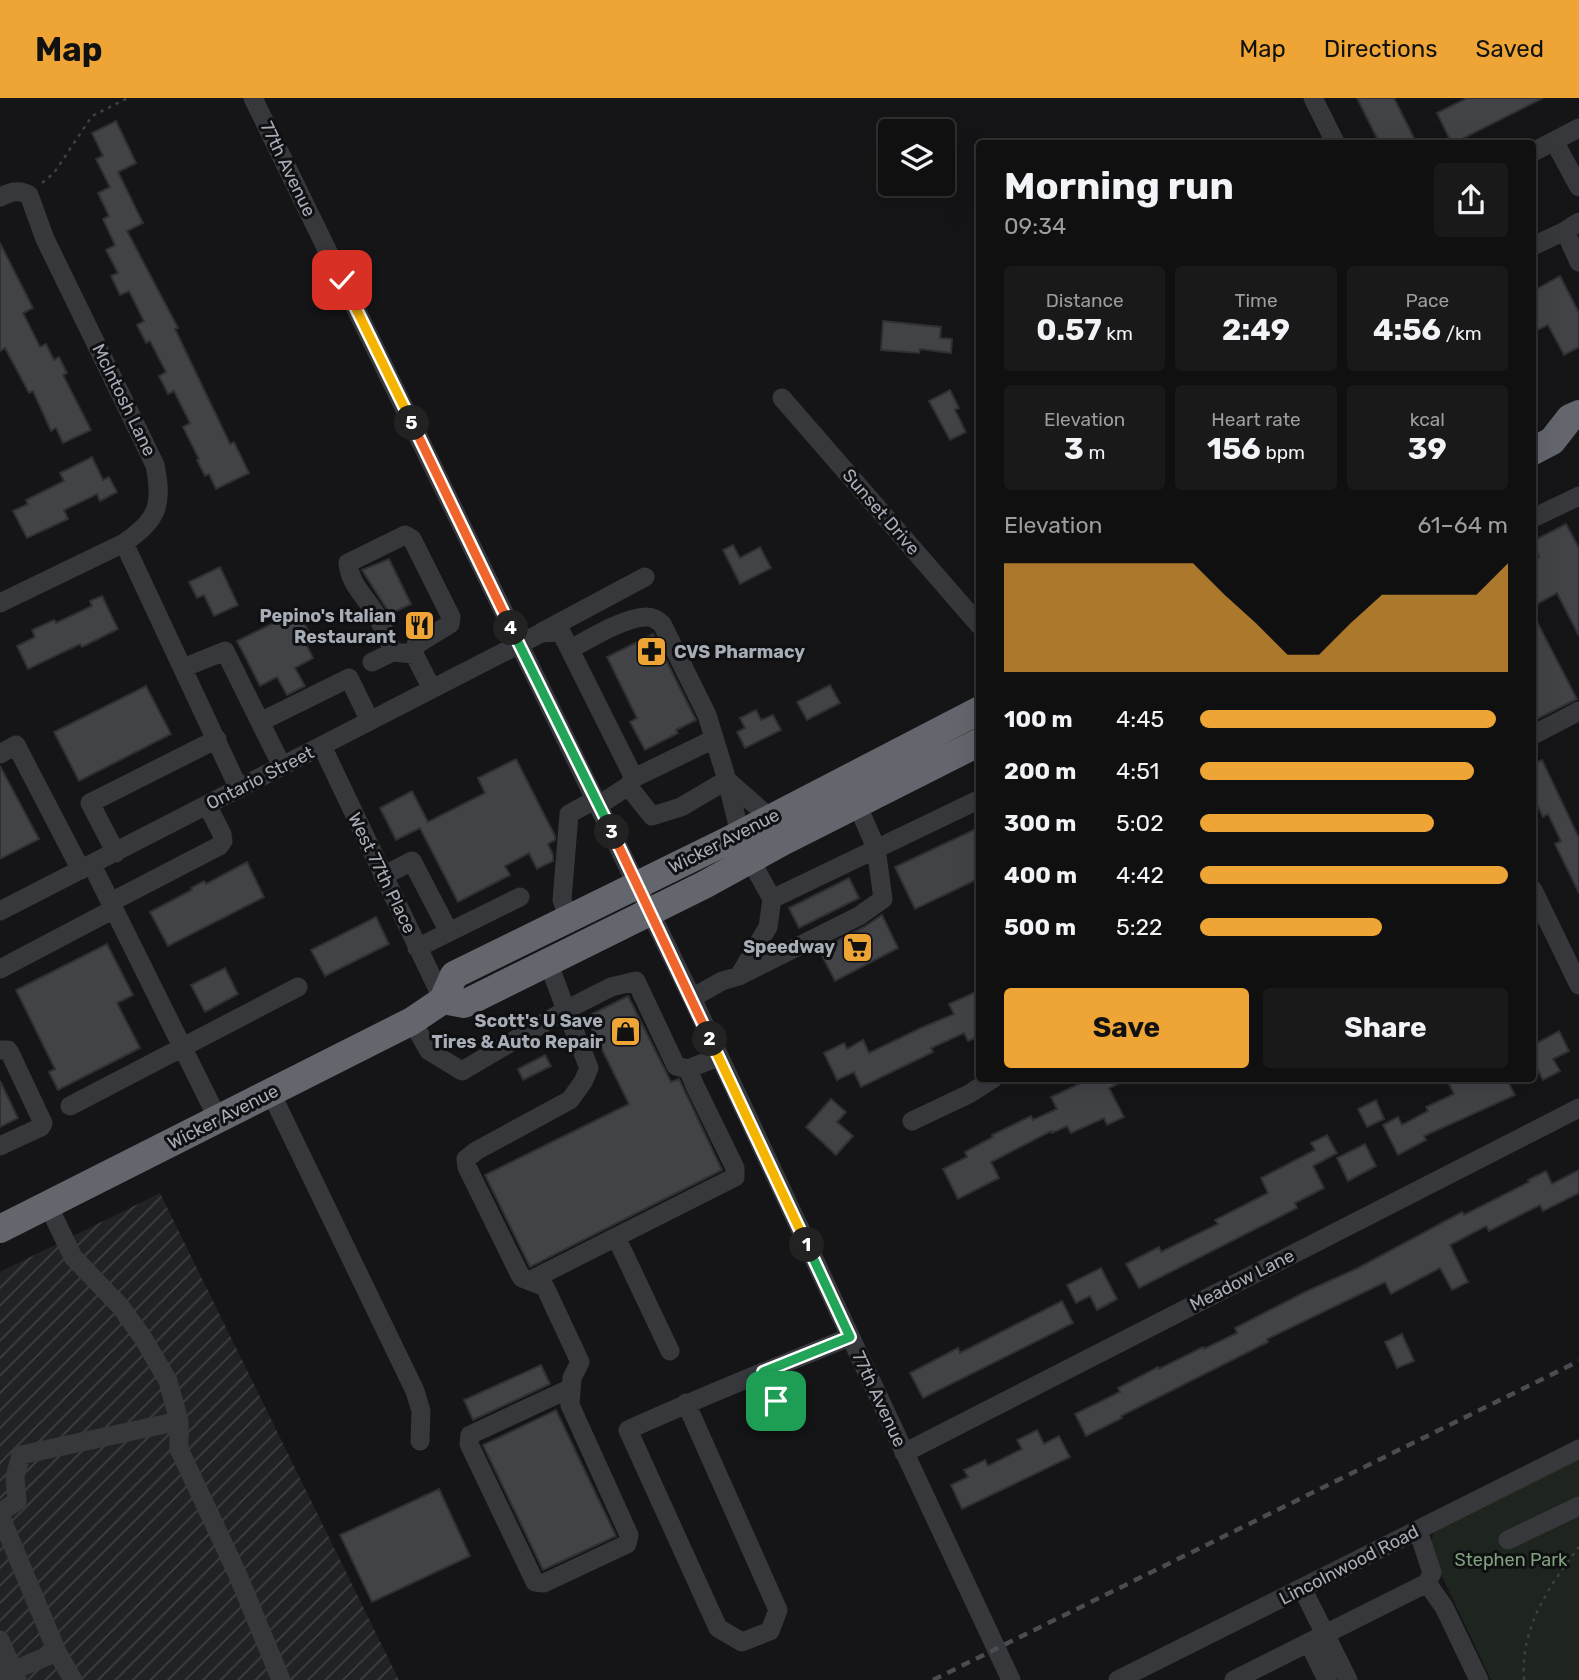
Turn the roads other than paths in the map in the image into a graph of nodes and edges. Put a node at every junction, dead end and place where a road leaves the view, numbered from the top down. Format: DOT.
graph roads {
  1 [pos="253,98"];
  2 [pos="1313,98"];
  3 [pos="1579,128"];
  4 [pos="1334,140"];
  5 [pos="1555,141"];
  6 [pos="1536,150"];
  7 [pos="1579,187"];
  8 [pos="0,197"];
  9 [pos="1572,226"];
  10 [pos="1536,244"];
  11 [pos="1579,262"];
  12 [pos="782,398"];
  13 [pos="1579,414"];
  14 [pos="1555,445"];
  15 [pos="1579,496"];
  16 [pos="1536,517"];
  17 [pos="124,543"];
  18 [pos="645,577"];
  19 [pos="0,603"];
  20 [pos="976,620"];
  21 [pos="541,633"];
  22 [pos="519,643"];
  23 [pos="571,649"];
  24 [pos="393,652"];
  25 [pos="414,654"];
  26 [pos="372,662"];
  27 [pos="183,668"];
  28 [pos="432,689"];
  29 [pos="1579,711"];
  30 [pos="976,712"];
  31 [pos="370,721"];
  32 [pos="260,722"];
  33 [pos="1536,732"];
  34 [pos="217,739"];
  35 [pos="714,739"];
  36 [pos="976,744"];
  37 [pos="322,746"];
  38 [pos="0,754"];
  39 [pos="282,766"];
  40 [pos="727,779"];
  41 [pos="631,782"];
  42 [pos="239,789"];
  43 [pos="976,801"];
  44 [pos="597,802"];
  45 [pos="857,804"];
  46 [pos="207,805"];
  47 [pos="769,818"];
  48 [pos="745,847"];
  49 [pos="876,848"];
  50 [pos="116,853"];
  51 [pos="87,868"];
  52 [pos="383,876"];
  53 [pos="637,884"];
  54 [pos="1536,896"];
  55 [pos="520,897"];
  56 [pos="772,899"];
  57 [pos="112,906"];
  58 [pos="0,911"];
  59 [pos="650,911"];
  60 [pos="569,919"];
  61 [pos="449,932"];
  62 [pos="418,948"];
  63 [pos="548,962"];
  64 [pos="0,969"];
  65 [pos="739,976"];
  66 [pos="1579,985"];
  67 [pos="298,987"];
  68 [pos="692,998"];
  69 [pos="443,1000"];
  70 [pos="566,1010"];
  71 [pos="412,1021"];
  72 [pos="183,1047"];
  73 [pos="0,1050"];
  74 [pos="718,1057"];
  75 [pos="688,1069"];
  76 [pos="987,1082"];
  77 [pos="271,1093"];
  78 [pos="69,1106"];
  79 [pos="1579,1108"];
  80 [pos="219,1119"];
  81 [pos="912,1121"];
  82 [pos="0,1146"];
  83 [pos="48,1205"];
  84 [pos="0,1229"];
  85 [pos="616,1237"];
  86 [pos="529,1281"];
  87 [pos="850,1337"];
  88 [pos="670,1351"];
  89 [pos="763,1372"];
  90 [pos="571,1388"];
  91 [pos="776,1401"];
  92 [pos="686,1404"];
  93 [pos="180,1421"];
  94 [pos="420,1441"];
  95 [pos="1579,1449"];
  96 [pos="904,1453"];
  97 [pos="1579,1506"];
  98 [pos="0,1514"];
  99 [pos="1418,1530"];
  100 [pos="1508,1540"];
  101 [pos="1427,1583"];
  102 [pos="1302,1588"];
  103 [pos="1317,1638"];
  104 [pos="0,1640"];
  105 [pos="57,1652"];
  106 [pos="10,1676"];
  107 [pos="1341,1679"];
  108 [pos="73,1680"];
  109 [pos="281,1680"];
  110 [pos="1011,1680"];
  111 [pos="1118,1680"];
  112 [pos="1234,1680"];
  113 [pos="1479,1680"];
  1 -- 22 [label="street, 77th Avenue"];
  2 -- 4 [label="street"];
  3 -- 5 [label="street"];
  5 -- 6 [label="street"];
  5 -- 7 [label="street"];
  8 -- 17 [label="street, Mclntosh Lane"];
  9 -- 10 [label="street"];
  9 -- 11 [label="street"];
  12 -- 20 [label="street, Sunset Drive"];
  13 -- 14 [label="highway"];
  15 -- 16 [label="street"];
  17 -- 19 [label="street, Mclntosh Lane"];
  17 -- 27 [label="street"];
  18 -- 21 [label="street, Ontario Street"];
  21 -- 22 [label="street, Ontario Street"];
  21 -- 23 [label="street"];
  22 -- 28 [label="street, Ontario Street"];
  22 -- 44 [label="street, 77th Avenue"];
  23 -- 35 [label="street"];
  23 -- 41 [label="street"];
  24 -- 25 [label="street"];
  24 -- 25 [label="street"];
  24 -- 26 [label="street"];
  25 -- 28 [label="street"];
  27 -- 32 [label="street"];
  27 -- 34 [label="street"];
  28 -- 31 [label="street, Ontario Street"];
  29 -- 33 [label="street"];
  30 -- 47 [label="highway, Wicker Avenue"];
  31 -- 32 [label="street"];
  31 -- 37 [label="street, Ontario Street"];
  32 -- 39 [label="street"];
  34 -- 42 [label="street"];
  34 -- 50 [label="street"];
  35 -- 40 [label="street"];
  35 -- 41 [label="street"];
  36 -- 45 [label="highway, Wicker Avenue"];
  37 -- 39 [label="street, Ontario Street"];
  37 -- 52 [label="street, West 77th Place"];
  38 -- 51 [label="street"];
  39 -- 42 [label="street, Ontario Street"];
  40 -- 41 [label="street"];
  40 -- 47 [label="street"];
  40 -- 48 [label="street"];
  41 -- 44 [label="street"];
  42 -- 46 [label="street, Ontario Street"];
  43 -- 49 [label="street"];
  44 -- 53 [label="street, 77th Avenue"];
  44 -- 60 [label="street"];
  45 -- 48 [label="highway, Wicker Avenue"];
  45 -- 49 [label="street"];
  46 -- 50 [label="street, Ontario Street"];
  46 -- 57 [label="street"];
  47 -- 48 [label="highway, Wicker Avenue"];
  48 -- 53 [label="highway, Wicker Avenue"];
  48 -- 56 [label="street"];
  48 -- 59 [label="highway, Wicker Avenue"];
  49 -- 56 [label="street"];
  49 -- 65 [label="street"];
  50 -- 51 [label="street, Ontario Street"];
  51 -- 57 [label="street"];
  51 -- 58 [label="street, Ontario Street"];
  52 -- 61 [label="street"];
  52 -- 62 [label="street, West 77th Place"];
  53 -- 59 [label="street, 77th Avenue"];
  53 -- 60 [label="highway, Wicker Avenue"];
  54 -- 66 [label="street"];
  55 -- 61 [label="street"];
  56 -- 65 [label="street"];
  57 -- 64 [label="street"];
  57 -- 72 [label="street"];
  59 -- 63 [label="highway, Wicker Avenue"];
  59 -- 68 [label="street, 77th Avenue"];
  60 -- 69 [label="highway, Wicker Avenue"];
  61 -- 62 [label="street"];
  62 -- 69 [label="street, West 77th Place"];
  63 -- 69 [label="highway, Wicker Avenue"];
  63 -- 70 [label="street"];
  65 -- 68 [label="street"];
  67 -- 72 [label="street"];
  68 -- 74 [label="street, 77th Avenue"];
  69 -- 71 [label="highway, Wicker Avenue"];
  70 -- 71 [label="street"];
  70 -- 75 [label="street"];
  70 -- 86 [label="street"];
  71 -- 77 [label="highway, Wicker Avenue"];
  72 -- 78 [label="street"];
  72 -- 80 [label="street"];
  73 -- 82 [label="street"];
  74 -- 75 [label="street"];
  74 -- 87 [label="street, 77th Avenue"];
  75 -- 85 [label="street"];
  76 -- 81 [label="street"];
  77 -- 80 [label="highway, Wicker Avenue"];
  77 -- 94 [label="street"];
  79 -- 96 [label="street, Meadow Lane"];
  80 -- 83 [label="highway, Wicker Avenue"];
  83 -- 84 [label="highway, Wicker Avenue"];
  83 -- 93 [label="street"];
  85 -- 86 [label="street"];
  85 -- 88 [label="street"];
  86 -- 90 [label="street"];
  87 -- 89 [label="street"];
  87 -- 96 [label="street, 77th Avenue"];
  89 -- 91 [label="street"];
  89 -- 92 [label="street"];
  90 -- 90 [label="street"];
  92 -- 92 [label="street"];
  93 -- 98 [label="street"];
  93 -- 109 [label="street"];
  95 -- 99 [label="street, Lincolnwood Road"];
  96 -- 110 [label="street, 77th Avenue"];
  97 -- 100 [label="street"];
  98 -- 105 [label="street"];
  99 -- 101 [label="street"];
  99 -- 102 [label="street, Lincolnwood Road"];
  101 -- 103 [label="street"];
  101 -- 113 [label="street"];
  102 -- 103 [label="street"];
  102 -- 111 [label="street, Lincolnwood Road"];
  103 -- 107 [label="street"];
  103 -- 112 [label="street"];
  104 -- 106 [label="street"];
  105 -- 106 [label="street"];
  105 -- 108 [label="street"];
}
